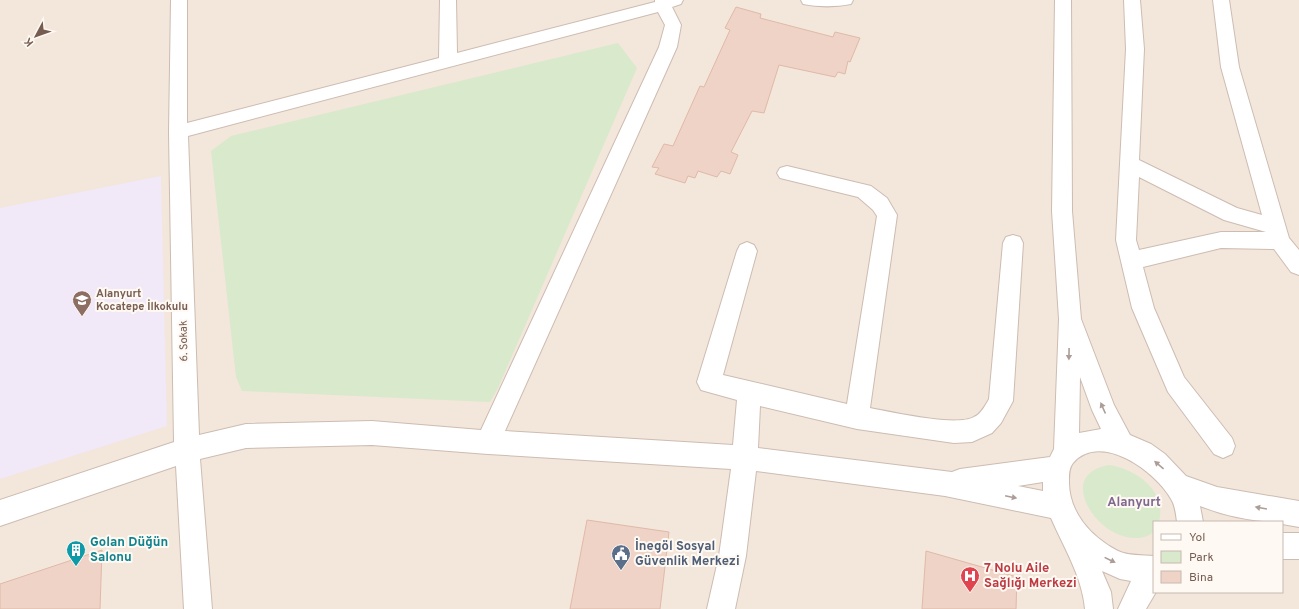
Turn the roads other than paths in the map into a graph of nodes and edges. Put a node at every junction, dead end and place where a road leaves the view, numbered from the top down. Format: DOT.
graph roads {
  1 [pos="179,0"];
  2 [pos="448,0"];
  3 [pos="809,0"];
  4 [pos="845,0"];
  5 [pos="1064,0"];
  6 [pos="1132,0"];
  7 [pos="1220,0"];
  8 [pos="667,2"];
  9 [pos="448,61"];
  10 [pos="178,132"];
  11 [pos="1130,164"];
  12 [pos="787,173"];
  13 [pos="1278,234"];
  14 [pos="1013,243"];
  15 [pos="747,250"];
  16 [pos="1131,261"];
  17 [pos="1299,266"];
  18 [pos="1070,319"];
  19 [pos="749,392"];
  20 [pos="857,418"];
  21 [pos="488,442"];
  22 [pos="1120,443"];
  23 [pos="1223,446"];
  24 [pos="187,450"];
  25 [pos="745,458"];
  26 [pos="1061,460"];
  27 [pos="945,483"];
  28 [pos="1177,485"];
  29 [pos="0,513"];
  30 [pos="1299,514"];
  31 [pos="1065,518"];
  32 [pos="1190,521"];
  33 [pos="1283,546"];
  34 [pos="1299,546"];
  35 [pos="1153,569"];
  36 [pos="1153,573"];
  37 [pos="198,609"];
  38 [pos="721,609"];
  39 [pos="1098,609"];
  40 [pos="1132,609"];
  1 -- 10 [label="street, 6. Sokak"];
  2 -- 9 [label="street"];
  3 -- 4 [label="street"];
  5 -- 18 [label="street"];
  6 -- 11 [label="street"];
  7 -- 13 [label="street"];
  8 -- 9 [label="street"];
  8 -- 21 [label="street"];
  9 -- 10 [label="street"];
  10 -- 24 [label="street, 6. Sokak"];
  11 -- 13 [label="street"];
  11 -- 16 [label="street"];
  12 -- 20 [label="street"];
  13 -- 16 [label="street"];
  13 -- 17 [label="street"];
  14 -- 20 [label="street"];
  15 -- 19 [label="street"];
  16 -- 23 [label="street"];
  22 -- 18 [label="street, one-way"];
  18 -- 26 [label="street, one-way"];
  19 -- 20 [label="street"];
  19 -- 25 [label="street"];
  21 -- 24 [label="street"];
  21 -- 25 [label="street"];
  22 -- 26 [label="street"];
  28 -- 22 [label="street, one-way"];
  24 -- 29 [label="street"];
  24 -- 37 [label="street, 6. Sokak"];
  25 -- 27 [label="street"];
  25 -- 38 [label="street"];
  26 -- 27 [label="street"];
  26 -- 31 [label="street"];
  27 -- 31 [label="street, one-way"];
  30 -- 28 [label="street, one-way"];
  28 -- 32 [label="street"];
  31 -- 35 [label="street, one-way"];
  31 -- 39 [label="street"];
  33 -- 34 [label="street"];
  36 -- 40 [label="street"];
}
